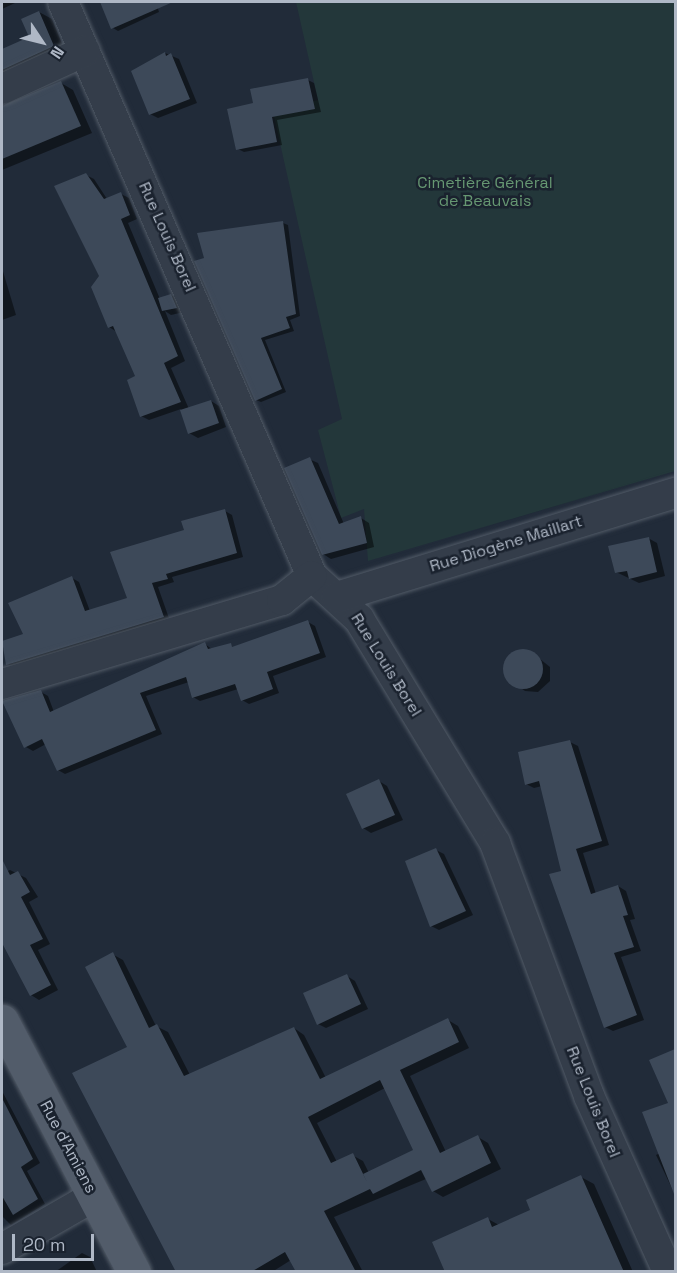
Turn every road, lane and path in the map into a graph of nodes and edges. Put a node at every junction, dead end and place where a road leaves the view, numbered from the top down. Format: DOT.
graph roads {
  1 [pos="63,2"];
  2 [pos="85,51"];
  3 [pos="2,89"];
  4 [pos="675,493"];
  5 [pos="312,576"];
  6 [pos="337,597"];
  7 [pos="2,684"];
  8 [pos="2,1021"];
  9 [pos="94,1196"];
  10 [pos="2,1249"];
  11 [pos="134,1272"];
  12 [pos="668,1272"];
  1 -- 2 [label="street, Rue Louis Borel"];
  2 -- 3 [label="street"];
  2 -- 5 [label="street, Rue Louis Borel"];
  4 -- 6 [label="street, Rue Diogène Maillart"];
  5 -- 6 [label="street, Rue Louis Borel"];
  5 -- 7 [label="street"];
  6 -- 12 [label="street, Rue Louis Borel"];
  8 -- 9 [label="main road, Rue d'Amiens"];
  9 -- 10 [label="street"];
  9 -- 11 [label="main road, Rue d'Amiens"];
}
